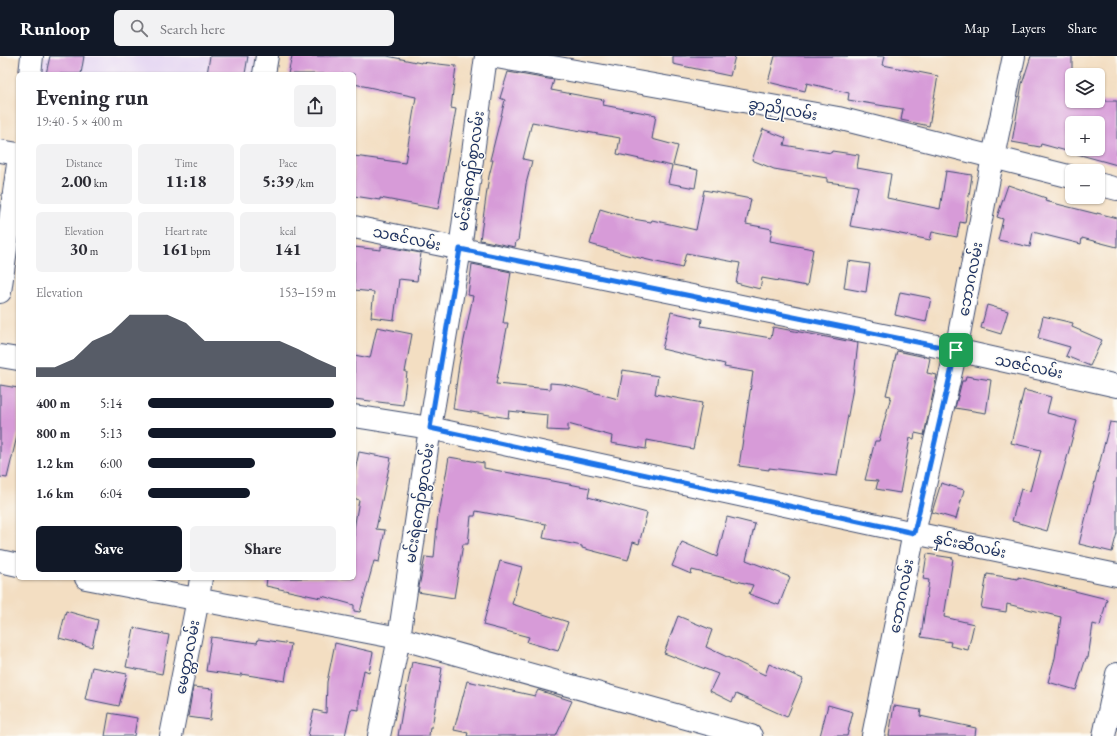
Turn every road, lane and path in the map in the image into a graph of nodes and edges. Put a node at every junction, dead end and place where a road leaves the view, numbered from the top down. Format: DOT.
graph roads {
  1 [pos="32,56"];
  2 [pos="267,56"];
  3 [pos="486,56"];
  4 [pos="491,56"];
  5 [pos="1014,56"];
  6 [pos="30,72"];
  7 [pos="264,72"];
  8 [pos="0,151"];
  9 [pos="16,154"];
  10 [pos="993,157"];
  11 [pos="1065,175"];
  12 [pos="16,178"];
  13 [pos="1105,185"];
  14 [pos="1117,188"];
  15 [pos="356,227"];
  16 [pos="460,249"];
  17 [pos="0,292"];
  18 [pos="956,350"];
  19 [pos="0,356"];
  20 [pos="16,359"];
  21 [pos="1117,386"];
  22 [pos="356,416"];
  23 [pos="430,428"];
  24 [pos="914,533"];
  25 [pos="0,562"];
  26 [pos="16,565"];
  27 [pos="1117,575"];
  28 [pos="97,580"];
  29 [pos="201,580"];
  30 [pos="198,599"];
  31 [pos="399,638"];
  32 [pos="1117,674"];
  33 [pos="171,736"];
  34 [pos="379,736"];
  35 [pos="751,736"];
  36 [pos="873,736"];
  37 [pos="1104,736"];
  1 -- 6 [label="street"];
  2 -- 7 [label="street"];
  3 -- 16 [label="street, မင်းရဲကျော်စွာလမ်း"];
  4 -- 10 [label="street, ခွာညိုလမ်း"];
  5 -- 10 [label="street, ဘောဂလမ်း"];
  8 -- 9 [label="street"];
  10 -- 11 [label="street, ခွာညိုလမ်း"];
  10 -- 18 [label="street, ဘောဂလမ်း"];
  12 -- 17 [label="street"];
  13 -- 14 [label="street"];
  15 -- 16 [label="street, သဇင်လမ်း"];
  16 -- 18 [label="street, သဇင်လမ်း"];
  16 -- 23 [label="street, မင်းရဲကျော်စွာလမ်း"];
  18 -- 21 [label="street, သဇင်လမ်း"];
  18 -- 24 [label="street, ဘောဂလမ်း"];
  19 -- 20 [label="street"];
  22 -- 23 [label="street, နှင်းဆီလမ်း"];
  23 -- 24 [label="street, နှင်းဆီလမ်း"];
  23 -- 31 [label="street, မင်းရဲကျော်စွာလမ်း"];
  24 -- 27 [label="street, နှင်းဆီလမ်း"];
  24 -- 36 [label="street, ဘောဂလမ်း"];
  25 -- 26 [label="street"];
  28 -- 30 [label="street"];
  29 -- 30 [label="street, မေတ္တာလမ်း"];
  30 -- 31 [label="street"];
  30 -- 33 [label="street, မေတ္တာလမ်း"];
  31 -- 34 [label="street, မင်းရဲကျော်စွာလမ်း"];
  31 -- 35 [label="street"];
  32 -- 37 [label="street"];
}
